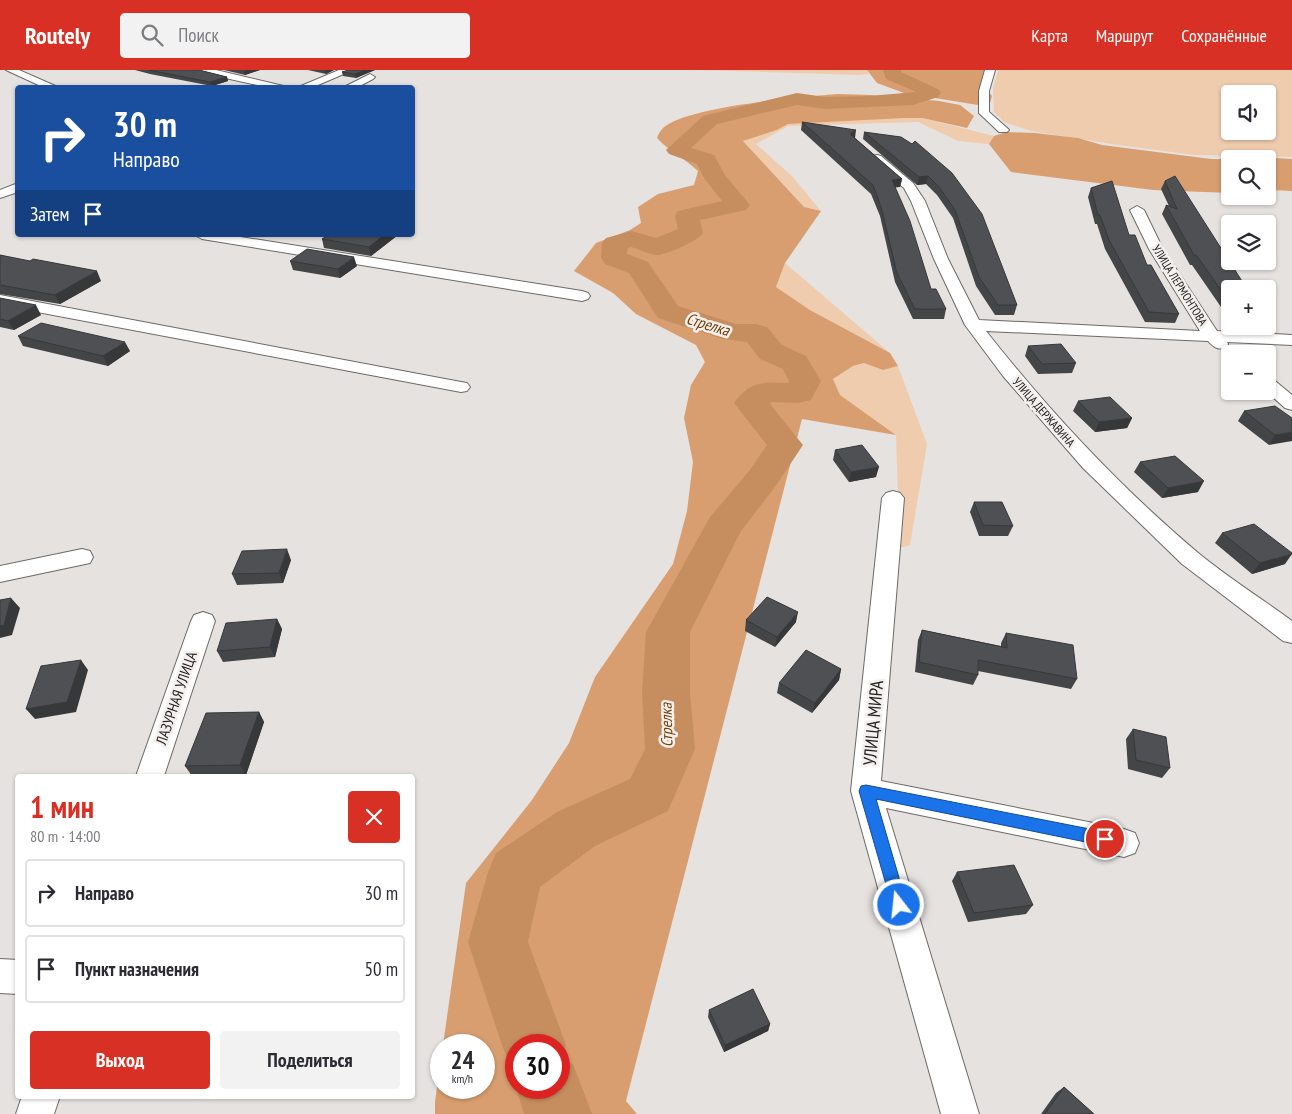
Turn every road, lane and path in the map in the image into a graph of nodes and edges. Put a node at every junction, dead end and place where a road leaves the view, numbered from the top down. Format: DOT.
graph roads {
  1 [pos="11,70"];
  2 [pos="202,70"];
  3 [pos="348,70"];
  4 [pos="990,70"];
  5 [pos="266,73"];
  6 [pos="370,77"];
  7 [pos="248,79"];
  8 [pos="313,83"];
  9 [pos="48,85"];
  10 [pos="274,85"];
  11 [pos="308,85"];
  12 [pos="326,85"];
  13 [pos="353,85"];
  14 [pos="1003,130"];
  15 [pos="864,148"];
  16 [pos="15,190"];
  17 [pos="3,200"];
  18 [pos="1137,210"];
  19 [pos="214,237"];
  20 [pos="582,296"];
  21 [pos="0,300"];
  22 [pos="973,325"];
  23 [pos="1212,336"];
  24 [pos="1292,340"];
  25 [pos="1222,345"];
  26 [pos="461,387"];
  27 [pos="1276,391"];
  28 [pos="1292,404"];
  29 [pos="894,498"];
  30 [pos="82,557"];
  31 [pos="0,574"];
  32 [pos="203,620"];
  33 [pos="1292,634"];
  34 [pos="151,774"];
  35 [pos="866,791"];
  36 [pos="1124,843"];
  37 [pos="0,976"];
  38 [pos="15,976"];
  39 [pos="40,1099"];
  40 [pos="35,1114"];
  41 [pos="960,1114"];
  1 -- 9 [label="street"];
  2 -- 7 [label="street"];
  3 -- 8 [label="street"];
  4 -- 14 [label="street"];
  5 -- 7 [label="street"];
  6 -- 13 [label="street"];
  7 -- 10 [label="street"];
  8 -- 11 [label="street"];
  8 -- 12 [label="street"];
  15 -- 22 [label="street, УЛИЦА ДЕРЖАВИНА"];
  16 -- 17 [label="street"];
  18 -- 23 [label="street, УЛИЦА ЛЕРМОНТОВА"];
  19 -- 20 [label="street"];
  21 -- 26 [label="street"];
  22 -- 23 [label="street"];
  22 -- 33 [label="street, УЛИЦА ДЕРЖАВИНА"];
  23 -- 24 [label="street"];
  23 -- 25 [label="street, УЛИЦА ЛЕРМОНТОВА"];
  27 -- 28 [label="street"];
  29 -- 35 [label="street, УЛИЦА МИРА"];
  30 -- 31 [label="street"];
  32 -- 34 [label="street, ЛАЗУРНАЯ УЛИЦА"];
  35 -- 36 [label="street"];
  35 -- 41 [label="street, УЛИЦА МИРА"];
  37 -- 38 [label="street"];
  39 -- 40 [label="street"];
}
